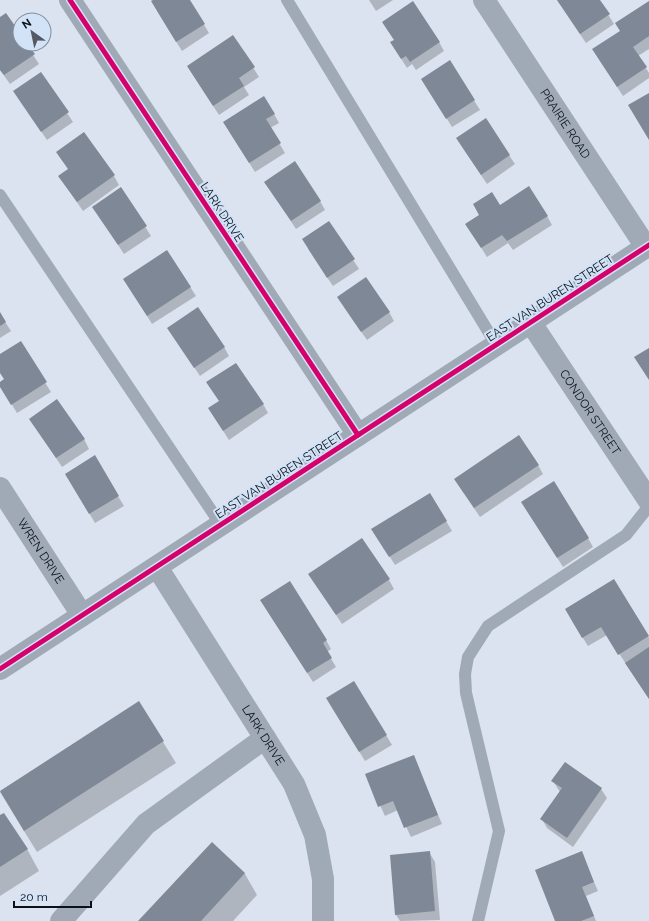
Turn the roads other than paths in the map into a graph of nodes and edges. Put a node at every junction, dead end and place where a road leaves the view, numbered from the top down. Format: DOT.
graph roads {
  1 [pos="70,0"];
  2 [pos="287,0"];
  3 [pos="484,0"];
  4 [pos="0,195"];
  5 [pos="647,246"];
  6 [pos="531,323"];
  7 [pos="497,346"];
  8 [pos="358,435"];
  9 [pos="0,488"];
  10 [pos="649,501"];
  11 [pos="649,506"];
  12 [pos="221,525"];
  13 [pos="157,567"];
  14 [pos="82,614"];
  15 [pos="0,669"];
  16 [pos="265,738"];
  17 [pos="61,921"];
  18 [pos="323,921"];
  19 [pos="478,921"];
  1 -- 8 [label="street, LARK DRIVE"];
  2 -- 7 [label="lane"];
  3 -- 5 [label="street, PRAIRIE ROAD"];
  4 -- 12 [label="lane"];
  5 -- 6 [label="street, EAST VAN BUREN STREET"];
  6 -- 7 [label="street, EAST VAN BUREN STREET"];
  6 -- 10 [label="street, CONDOR STREET"];
  7 -- 8 [label="street, EAST VAN BUREN STREET"];
  8 -- 12 [label="street, EAST VAN BUREN STREET"];
  9 -- 14 [label="street, WREN DRIVE"];
  11 -- 19 [label="lane"];
  12 -- 13 [label="street, EAST VAN BUREN STREET"];
  13 -- 14 [label="street, EAST VAN BUREN STREET"];
  13 -- 16 [label="street, LARK DRIVE"];
  14 -- 15 [label="street, EAST VAN BUREN STREET"];
  16 -- 17 [label="street"];
  16 -- 18 [label="street, LARK DRIVE"];
}
